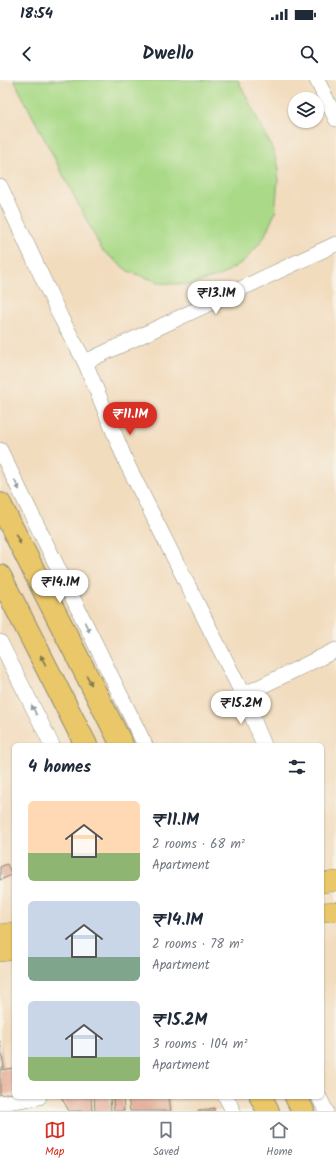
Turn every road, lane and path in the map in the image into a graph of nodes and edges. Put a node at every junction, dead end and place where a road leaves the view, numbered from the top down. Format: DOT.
graph roads {
  1 [pos="317,80"];
  2 [pos="336,119"];
  3 [pos="0,186"];
  4 [pos="336,244"];
  5 [pos="85,362"];
  6 [pos="0,450"];
  7 [pos="0,504"];
  8 [pos="0,576"];
  9 [pos="0,642"];
  10 [pos="336,650"];
  11 [pos="243,695"];
  12 [pos="51,743"];
  13 [pos="85,743"];
  14 [pos="121,743"];
  15 [pos="144,743"];
  16 [pos="263,743"];
  17 [pos="336,881"];
  18 [pos="324,883"];
  19 [pos="336,911"];
  20 [pos="324,912"];
  21 [pos="12,932"];
  22 [pos="0,934"];
  23 [pos="12,950"];
  24 [pos="0,952"];
  25 [pos="27,1099"];
  26 [pos="227,1099"];
  27 [pos="262,1099"];
  28 [pos="297,1099"];
  29 [pos="320,1099"];
  30 [pos="0,1103"];
  31 [pos="336,1110"];
  32 [pos="233,1111"];
  33 [pos="268,1111"];
  34 [pos="303,1111"];
  35 [pos="326,1111"];
  1 -- 2 [label="street"];
  3 -- 5 [label="street"];
  4 -- 5 [label="street"];
  5 -- 11 [label="street"];
  6 -- 15 [label="street, one-way"];
  7 -- 14 [label="highway, one-way"];
  13 -- 8 [label="highway, one-way"];
  12 -- 9 [label="street, one-way"];
  10 -- 11 [label="street"];
  11 -- 16 [label="street"];
  17 -- 18 [label="main road"];
  19 -- 20 [label="main road"];
  21 -- 22 [label="main road"];
  23 -- 24 [label="main road"];
  25 -- 30 [label="street"];
  26 -- 32 [label="street"];
  27 -- 33 [label="highway"];
  28 -- 34 [label="highway"];
  29 -- 35 [label="street"];
  31 -- 35 [label="street"];
}
